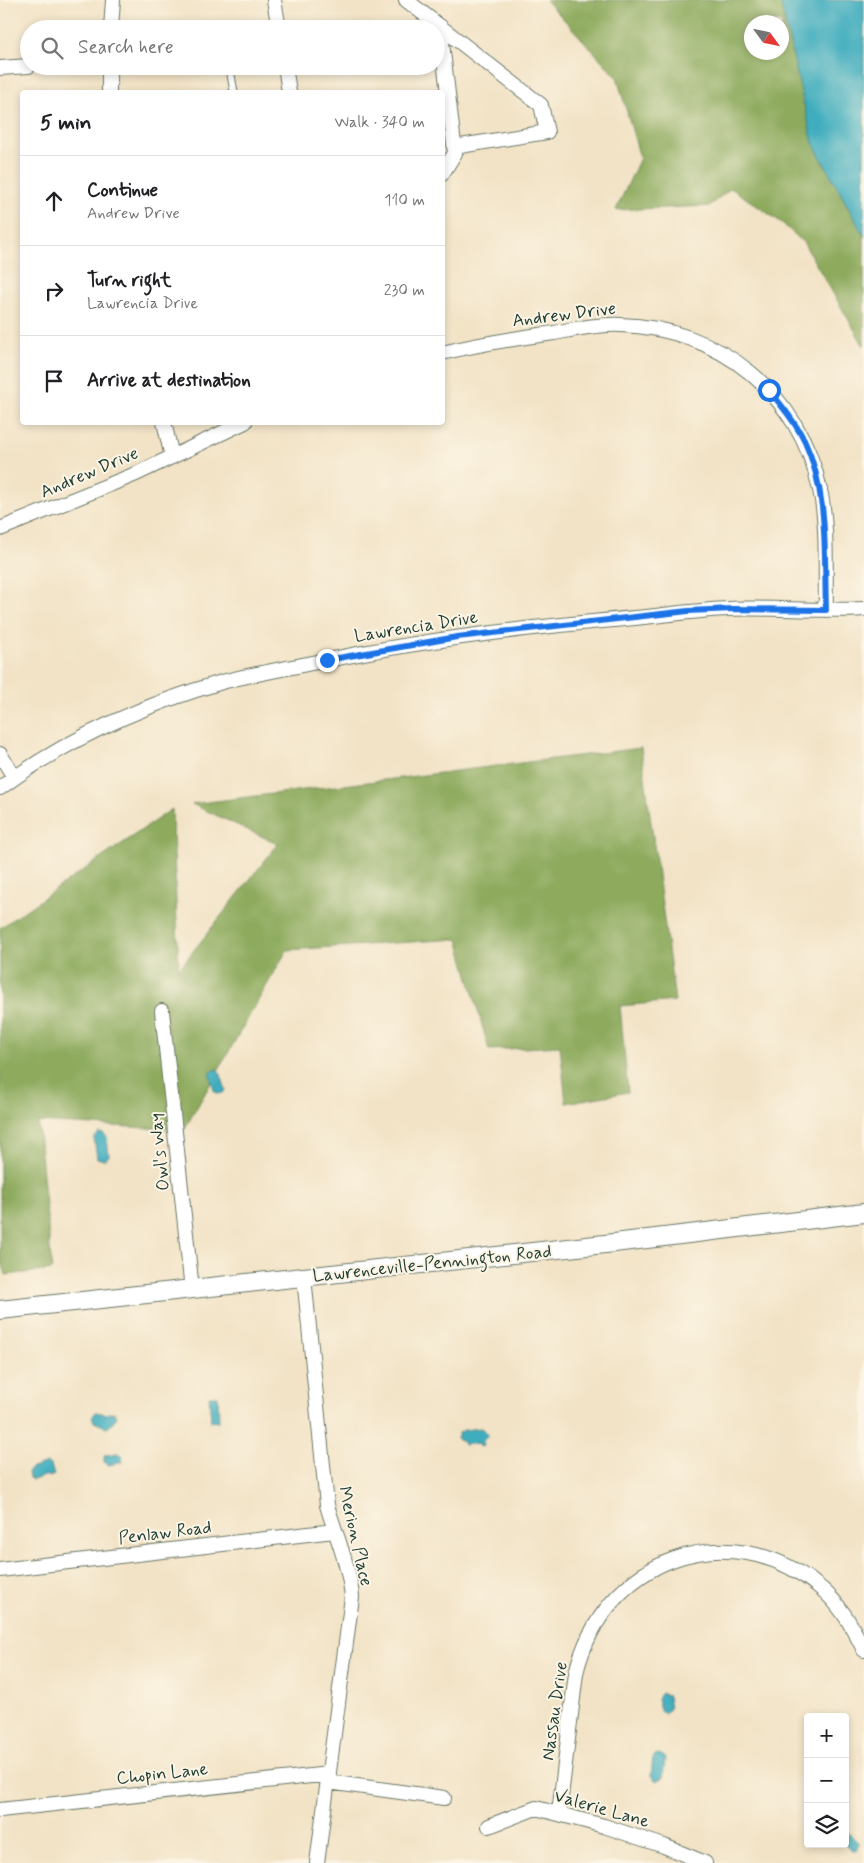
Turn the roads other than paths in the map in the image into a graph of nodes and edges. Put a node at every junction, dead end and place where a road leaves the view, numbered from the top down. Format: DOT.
graph roads {
  1 [pos="113,0"];
  2 [pos="274,0"];
  3 [pos="406,0"];
  4 [pos="112,20"];
  5 [pos="277,20"];
  6 [pos="432,20"];
  7 [pos="445,30"];
  8 [pos="20,67"];
  9 [pos="0,68"];
  10 [pos="445,69"];
  11 [pos="109,75"];
  12 [pos="231,75"];
  13 [pos="286,75"];
  14 [pos="109,90"];
  15 [pos="234,90"];
  16 [pos="289,90"];
  17 [pos="454,147"];
  18 [pos="445,169"];
  19 [pos="445,352"];
  20 [pos="165,425"];
  21 [pos="239,425"];
  22 [pos="172,457"];
  23 [pos="0,529"];
  24 [pos="864,609"];
  25 [pos="826,610"];
  26 [pos="0,754"];
  27 [pos="14,777"];
  28 [pos="0,788"];
  29 [pos="162,1011"];
  30 [pos="864,1213"];
  31 [pos="304,1277"];
  32 [pos="192,1290"];
  33 [pos="0,1310"];
  34 [pos="334,1531"];
  35 [pos="0,1570"];
  36 [pos="864,1650"];
  37 [pos="328,1778"];
  38 [pos="444,1798"];
  39 [pos="0,1810"];
  40 [pos="559,1813"];
  41 [pos="489,1826"];
  42 [pos="317,1863"];
  43 [pos="704,1863"];
  1 -- 4 [label="street"];
  2 -- 5 [label="street"];
  3 -- 6 [label="street"];
  7 -- 17 [label="street"];
  8 -- 9 [label="street"];
  10 -- 17 [label="street"];
  11 -- 14 [label="street"];
  12 -- 15 [label="lane"];
  13 -- 16 [label="street"];
  17 -- 18 [label="street"];
  19 -- 25 [label="street, Andrew Drive"];
  20 -- 22 [label="street"];
  21 -- 22 [label="street, Andrew Drive"];
  22 -- 23 [label="street, Andrew Drive"];
  24 -- 25 [label="street, Lawrencia Drive"];
  25 -- 27 [label="street, Lawrencia Drive"];
  26 -- 27 [label="street"];
  27 -- 28 [label="street, Lawrencia Drive"];
  29 -- 32 [label="street, Owl's Way"];
  30 -- 31 [label="street, Lawrenceville-Pennington Road"];
  31 -- 32 [label="street, Lawrenceville-Pennington Road"];
  31 -- 34 [label="street, Merion Place"];
  32 -- 33 [label="street, Lawrenceville-Pennington Road"];
  34 -- 35 [label="street, Penlaw Road"];
  34 -- 37 [label="street, Merion Place"];
  36 -- 40 [label="street, Nassau Drive"];
  37 -- 38 [label="street, Chopin Lane"];
  37 -- 39 [label="street, Chopin Lane"];
  37 -- 42 [label="street, Merion Place"];
  40 -- 41 [label="street, Valerie Lane"];
  40 -- 43 [label="street, Valerie Lane"];
}
